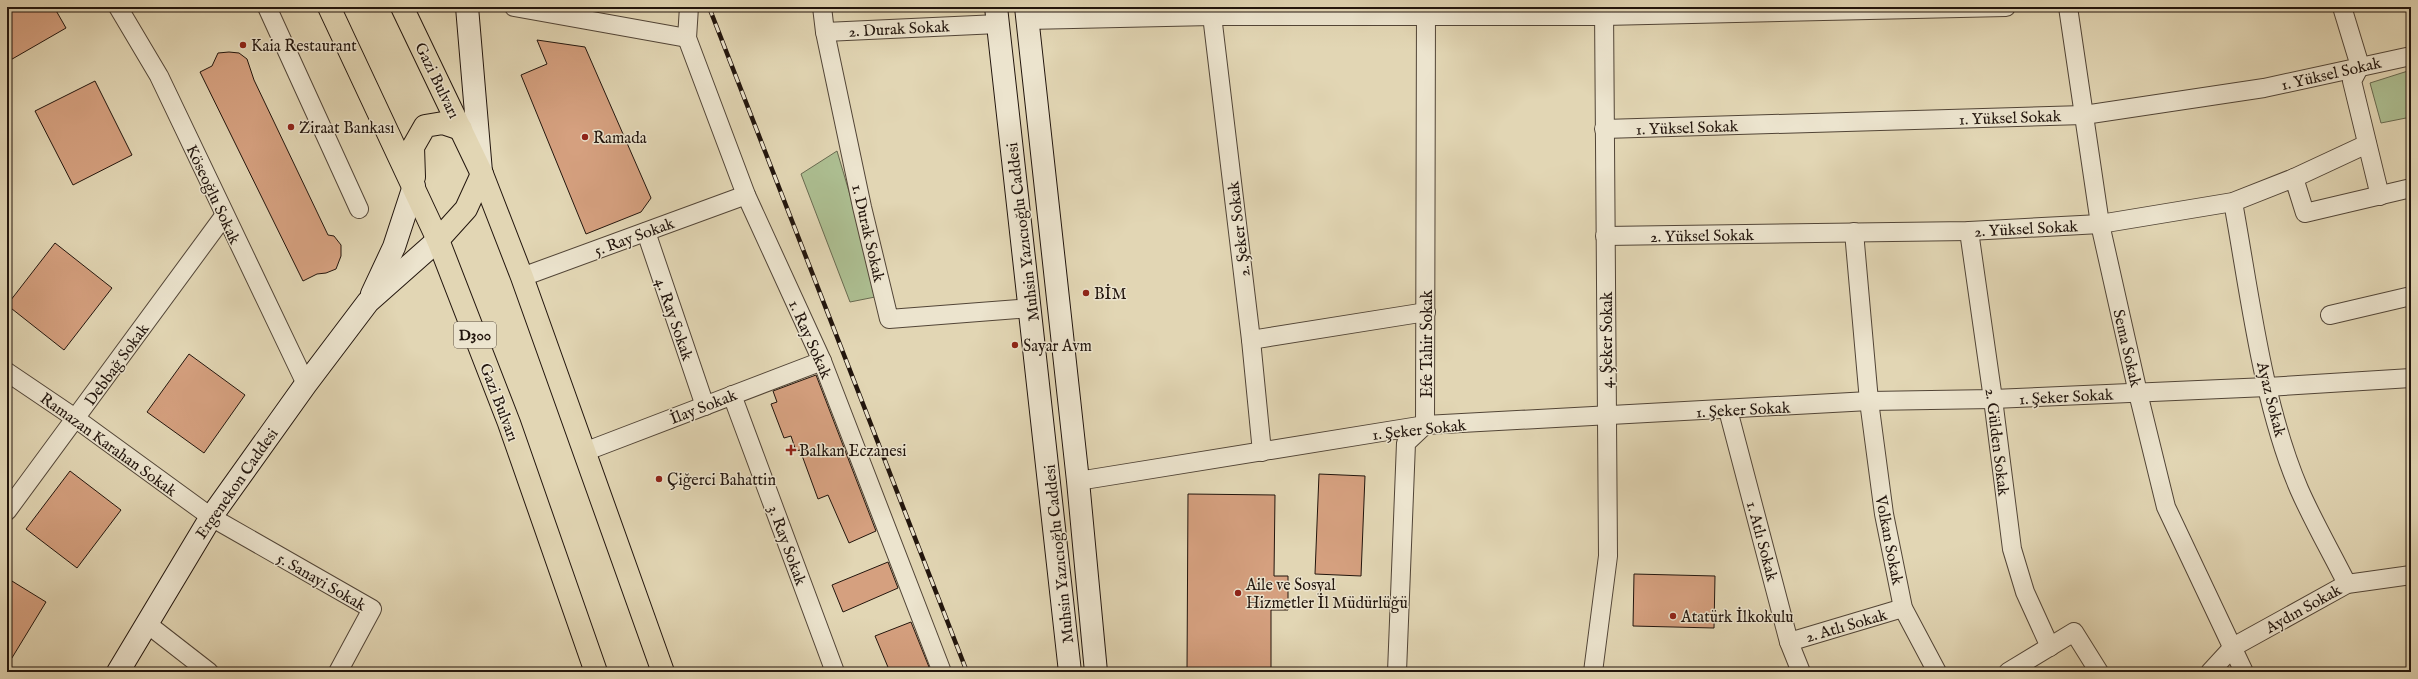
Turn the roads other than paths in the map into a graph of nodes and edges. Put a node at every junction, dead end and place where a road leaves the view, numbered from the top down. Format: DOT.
graph roads {
  1 [pos="118,7"];
  2 [pos="267,7"];
  3 [pos="329,7"];
  4 [pos="402,7"];
  5 [pos="467,7"];
  6 [pos="514,7"];
  7 [pos="689,7"];
  8 [pos="822,7"];
  9 [pos="2006,7"];
  10 [pos="2068,7"];
  11 [pos="2342,7"];
  12 [pos="1426,11"];
  13 [pos="1211,12"];
  14 [pos="1604,12"];
  15 [pos="586,13"];
  16 [pos="1027,13"];
  17 [pos="997,15"];
  18 [pos="825,32"];
  19 [pos="687,38"];
  20 [pos="2411,56"];
  21 [pos="2360,66"];
  22 [pos="2084,115"];
  23 [pos="461,129"];
  24 [pos="1604,129"];
  25 [pos="2367,144"];
  26 [pos="482,174"];
  27 [pos="2294,178"];
  28 [pos="414,186"];
  29 [pos="2411,188"];
  30 [pos="746,195"];
  31 [pos="2380,196"];
  32 [pos="2233,202"];
  33 [pos="359,209"];
  34 [pos="224,216"];
  35 [pos="2100,224"];
  36 [pos="1969,231"];
  37 [pos="646,232"];
  38 [pos="1854,232"];
  39 [pos="1605,236"];
  40 [pos="438,240"];
  41 [pos="522,277"];
  42 [pos="2411,296"];
  43 [pos="368,302"];
  44 [pos="1031,308"];
  45 [pos="1426,312"];
  46 [pos="2330,315"];
  47 [pos="1251,340"];
  48 [pos="822,361"];
  49 [pos="7,372"];
  50 [pos="2411,378"];
  51 [pos="306,384"];
  52 [pos="2267,387"];
  53 [pos="2138,393"];
  54 [pos="732,395"];
  55 [pos="1993,399"];
  56 [pos="1869,401"];
  57 [pos="705,406"];
  58 [pos="1728,410"];
  59 [pos="1606,416"];
  60 [pos="75,418"];
  61 [pos="1425,425"];
  62 [pos="584,452"];
  63 [pos="1262,452"];
  64 [pos="1078,481"];
  65 [pos="7,511"];
  66 [pos="211,517"];
  67 [pos="2411,575"];
  68 [pos="2347,584"];
  69 [pos="1903,608"];
  70 [pos="146,623"];
  71 [pos="1789,642"];
  72 [pos="2233,646"];
  73 [pos="2050,647"];
  74 [pos="118,672"];
  75 [pos="209,672"];
  76 [pos="338,672"];
  77 [pos="596,672"];
  78 [pos="663,672"];
  79 [pos="835,672"];
  80 [pos="942,672"];
  81 [pos="1070,672"];
  82 [pos="1096,672"];
  83 [pos="1397,672"];
  84 [pos="1593,672"];
  85 [pos="1800,672"];
  86 [pos="1937,672"];
  87 [pos="2008,672"];
  88 [pos="2100,672"];
  89 [pos="2210,672"];
  90 [pos="2244,672"];
  1 -- 34 [label="street, Köseoğlu Sokak"];
  2 -- 33 [label="street"];
  3 -- 28 [label="highway, Gazi Bulvarı / D300"];
  4 -- 23 [label="highway, Gazi Bulvarı"];
  5 -- 26 [label="street"];
  6 -- 15 [label="street"];
  7 -- 19 [label="street, 1. Ray Sokak"];
  8 -- 18 [label="street, 1. Durak Sokak"];
  9 -- 14 [label="street"];
  10 -- 22 [label="street, Sema Sokak"];
  11 -- 21 [label="street"];
  12 -- 13 [label="street"];
  12 -- 14 [label="street"];
  12 -- 45 [label="street, Efe Tahir Sokak"];
  13 -- 16 [label="street"];
  13 -- 47 [label="street, 2. Şeker Sokak"];
  14 -- 24 [label="street, 4. Şeker Sokak"];
  15 -- 19 [label="street"];
  16 -- 64 [label="street, Muhsin Yazıcıoğlu Caddesi"];
  17 -- 18 [label="street, 2. Durak Sokak"];
  17 -- 44 [label="street, Muhsin Yazıcıoğlu Caddesi"];
  18 -- 44 [label="street, 1. Durak Sokak"];
  19 -- 30 [label="street, 1. Ray Sokak"];
  20 -- 21 [label="street, 1. Yüksel Sokak"];
  21 -- 22 [label="street, 1. Yüksel Sokak"];
  21 -- 25 [label="street"];
  22 -- 24 [label="street, 1. Yüksel Sokak"];
  22 -- 35 [label="street, Sema Sokak"];
  23 -- 26 [label="highway, Gazi Bulvarı"];
  23 -- 28 [label="highway"];
  24 -- 39 [label="street, 4. Şeker Sokak"];
  25 -- 27 [label="street, 2. Yüksel Sokak"];
  25 -- 31 [label="street"];
  26 -- 40 [label="highway"];
  26 -- 41 [label="highway, Gazi Bulvarı"];
  27 -- 31 [label="street"];
  27 -- 32 [label="street, 2. Yüksel Sokak"];
  28 -- 40 [label="highway, Gazi Bulvarı / D300"];
  28 -- 43 [label="street"];
  29 -- 31 [label="street"];
  30 -- 37 [label="street, 5. Ray Sokak"];
  30 -- 48 [label="street, 1. Ray Sokak"];
  32 -- 35 [label="street, 2. Yüksel Sokak"];
  32 -- 52 [label="street, Ayaz Sokak"];
  34 -- 51 [label="street, Köseoğlu Sokak"];
  34 -- 60 [label="street, Debbağ Sokak"];
  35 -- 36 [label="street, 2. Yüksel Sokak"];
  35 -- 53 [label="street, Sema Sokak"];
  36 -- 38 [label="street, 2. Yüksel Sokak"];
  36 -- 55 [label="street, 2. Gülden Sokak"];
  37 -- 41 [label="street, 5. Ray Sokak"];
  37 -- 57 [label="street, 4. Ray Sokak"];
  38 -- 39 [label="street, 2. Yüksel Sokak"];
  38 -- 56 [label="street, Volkan Sokak"];
  39 -- 59 [label="street, 4. Şeker Sokak"];
  40 -- 43 [label="street"];
  40 -- 77 [label="highway, Gazi Bulvarı / D300"];
  41 -- 62 [label="highway, Gazi Bulvarı"];
  42 -- 46 [label="street"];
  43 -- 51 [label="street, Ergenekon Caddesi"];
  44 -- 81 [label="street, Muhsin Yazıcıoğlu Caddesi"];
  45 -- 47 [label="street"];
  45 -- 61 [label="street, Efe Tahir Sokak"];
  47 -- 63 [label="street, 2. Şeker Sokak"];
  48 -- 54 [label="street, İlay Sokak"];
  48 -- 80 [label="street, 1. Ray Sokak"];
  49 -- 60 [label="street, Ramazan Karahan Sokak"];
  50 -- 52 [label="street, 1. Şeker Sokak"];
  51 -- 66 [label="street, Ergenekon Caddesi"];
  52 -- 53 [label="street, 1. Şeker Sokak"];
  52 -- 68 [label="street, Ayaz Sokak"];
  53 -- 55 [label="street, 1. Şeker Sokak"];
  53 -- 72 [label="street, Sema Sokak"];
  54 -- 57 [label="street, İlay Sokak"];
  54 -- 79 [label="street, 3. Ray Sokak"];
  55 -- 56 [label="street, 1. Şeker Sokak"];
  55 -- 73 [label="street, 2. Gülden Sokak"];
  56 -- 58 [label="street, 1. Şeker Sokak"];
  56 -- 69 [label="street, Volkan Sokak"];
  57 -- 62 [label="street, İlay Sokak"];
  58 -- 59 [label="street, 1. Şeker Sokak"];
  58 -- 71 [label="street, 1. Atlı Sokak"];
  59 -- 61 [label="street, 1. Şeker Sokak"];
  59 -- 84 [label="street, 4. Şeker Sokak"];
  60 -- 65 [label="street, Debbağ Sokak"];
  60 -- 66 [label="street, Ramazan Karahan Sokak"];
  61 -- 63 [label="street, 1. Şeker Sokak"];
  61 -- 83 [label="street"];
  62 -- 78 [label="highway, Gazi Bulvarı"];
  63 -- 64 [label="street, 1. Şeker Sokak"];
  64 -- 82 [label="street, Muhsin Yazıcıoğlu Caddesi"];
  66 -- 70 [label="street, Ergenekon Caddesi"];
  66 -- 76 [label="street, 5. Sanayi Sokak"];
  67 -- 68 [label="street, Aydın Sokak"];
  68 -- 72 [label="street, Aydın Sokak"];
  69 -- 71 [label="street, 2. Atlı Sokak"];
  69 -- 86 [label="street, Volkan Sokak"];
  70 -- 74 [label="street, Ergenekon Caddesi"];
  70 -- 75 [label="street"];
  71 -- 85 [label="street, 1. Atlı Sokak"];
  72 -- 89 [label="street, Aydın Sokak"];
  72 -- 90 [label="street, Sema Sokak"];
  73 -- 87 [label="street"];
  73 -- 88 [label="street"];
}
